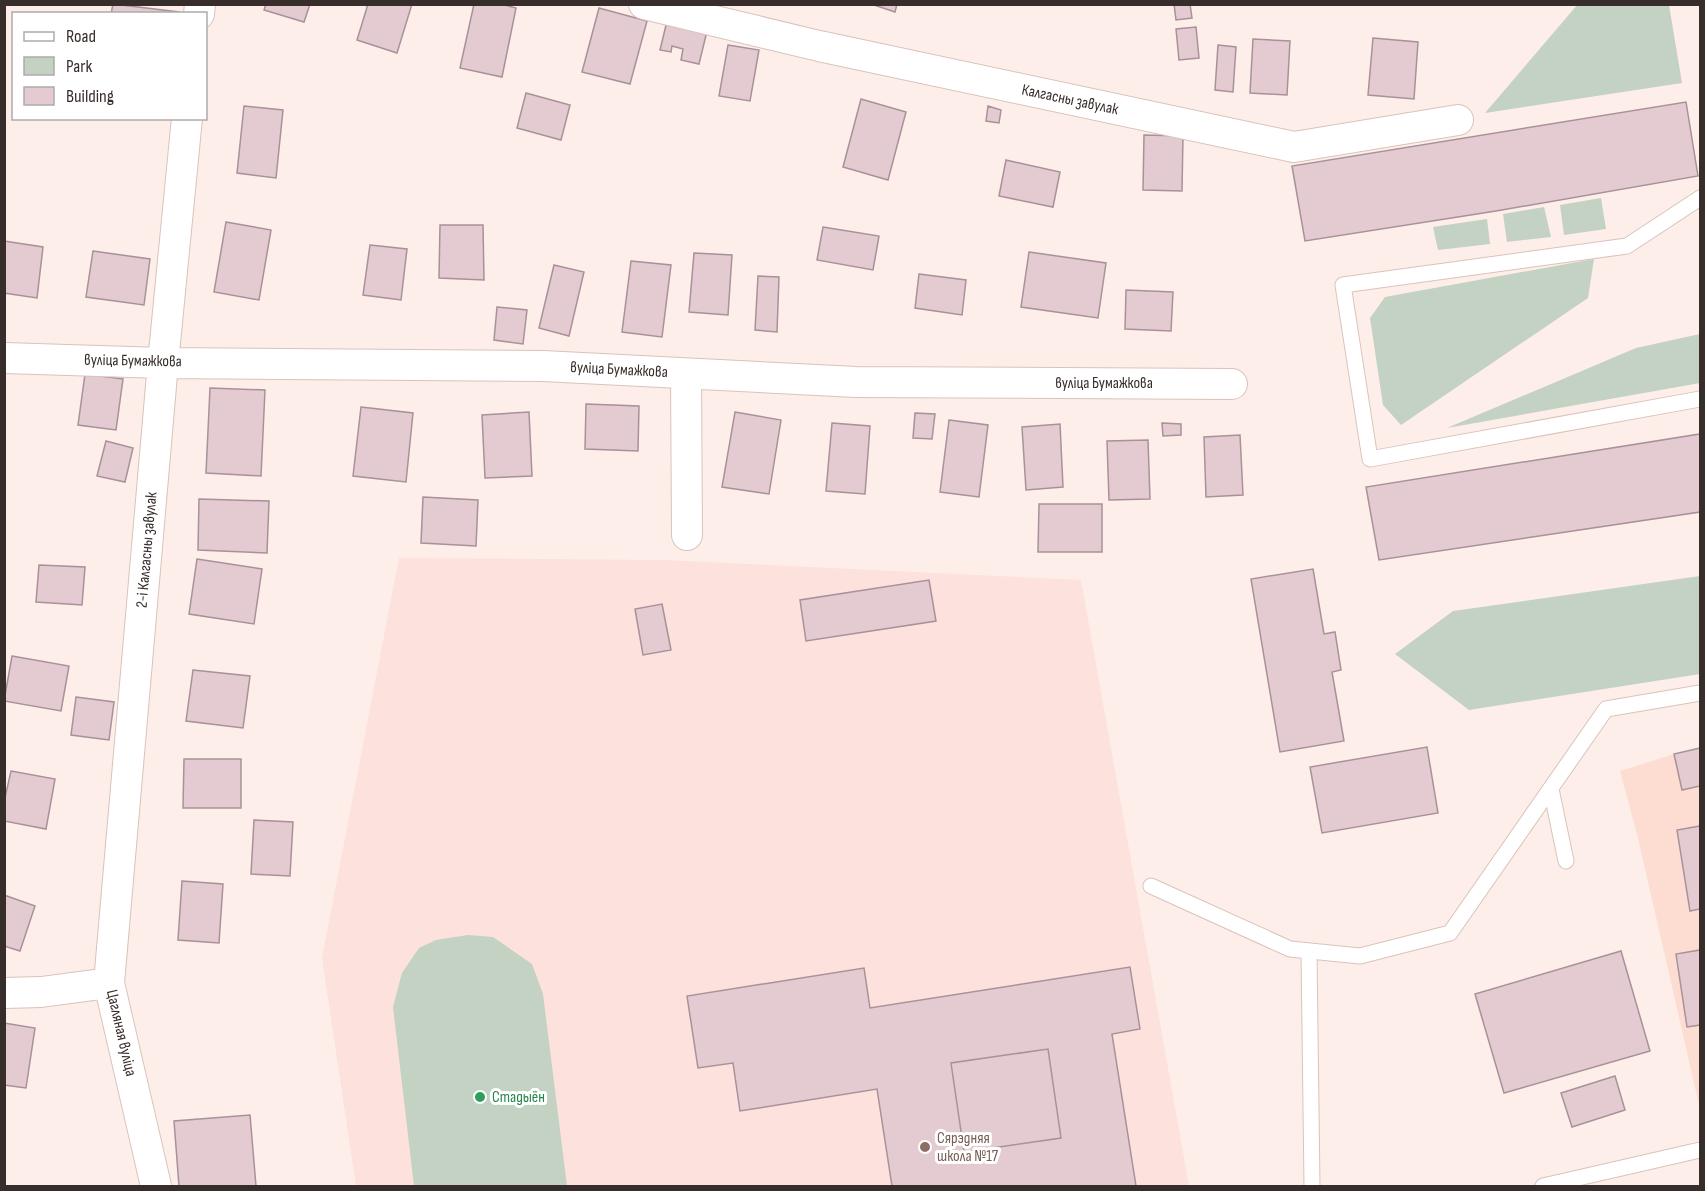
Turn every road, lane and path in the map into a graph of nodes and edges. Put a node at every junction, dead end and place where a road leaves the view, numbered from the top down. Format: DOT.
graph roads {
  1 [pos="644,4"];
  2 [pos="685,9"];
  3 [pos="188,120"];
  4 [pos="1458,120"];
  5 [pos="1701,198"];
  6 [pos="4,358"];
  7 [pos="163,363"];
  8 [pos="686,374"];
  9 [pos="1232,384"];
  10 [pos="1701,399"];
  11 [pos="687,535"];
  12 [pos="1701,693"];
  13 [pos="1551,789"];
  14 [pos="1566,861"];
  15 [pos="1151,886"];
  16 [pos="1309,951"];
  17 [pos="110,982"];
  18 [pos="4,993"];
  19 [pos="1701,1150"];
  20 [pos="156,1186"];
  21 [pos="1312,1186"];
  22 [pos="1543,1186"];
  1 -- 2 [label="street, Калгасны завулак"];
  2 -- 4 [label="street, Калгасны завулак"];
  3 -- 7 [label="street, 2-і Калгасны завулак"];
  5 -- 10 [label="lane"];
  6 -- 7 [label="street, вуліца Бумажкова"];
  7 -- 8 [label="street, вуліца Бумажкова"];
  7 -- 17 [label="street, 2-і Калгасны завулак"];
  8 -- 9 [label="street, вуліца Бумажкова"];
  8 -- 11 [label="street"];
  12 -- 13 [label="lane"];
  13 -- 14 [label="lane"];
  13 -- 16 [label="lane"];
  15 -- 16 [label="lane"];
  16 -- 21 [label="lane"];
  17 -- 18 [label="street, Цагляная вуліца"];
  17 -- 20 [label="street, Цагляная вуліца"];
  19 -- 22 [label="lane"];
}
